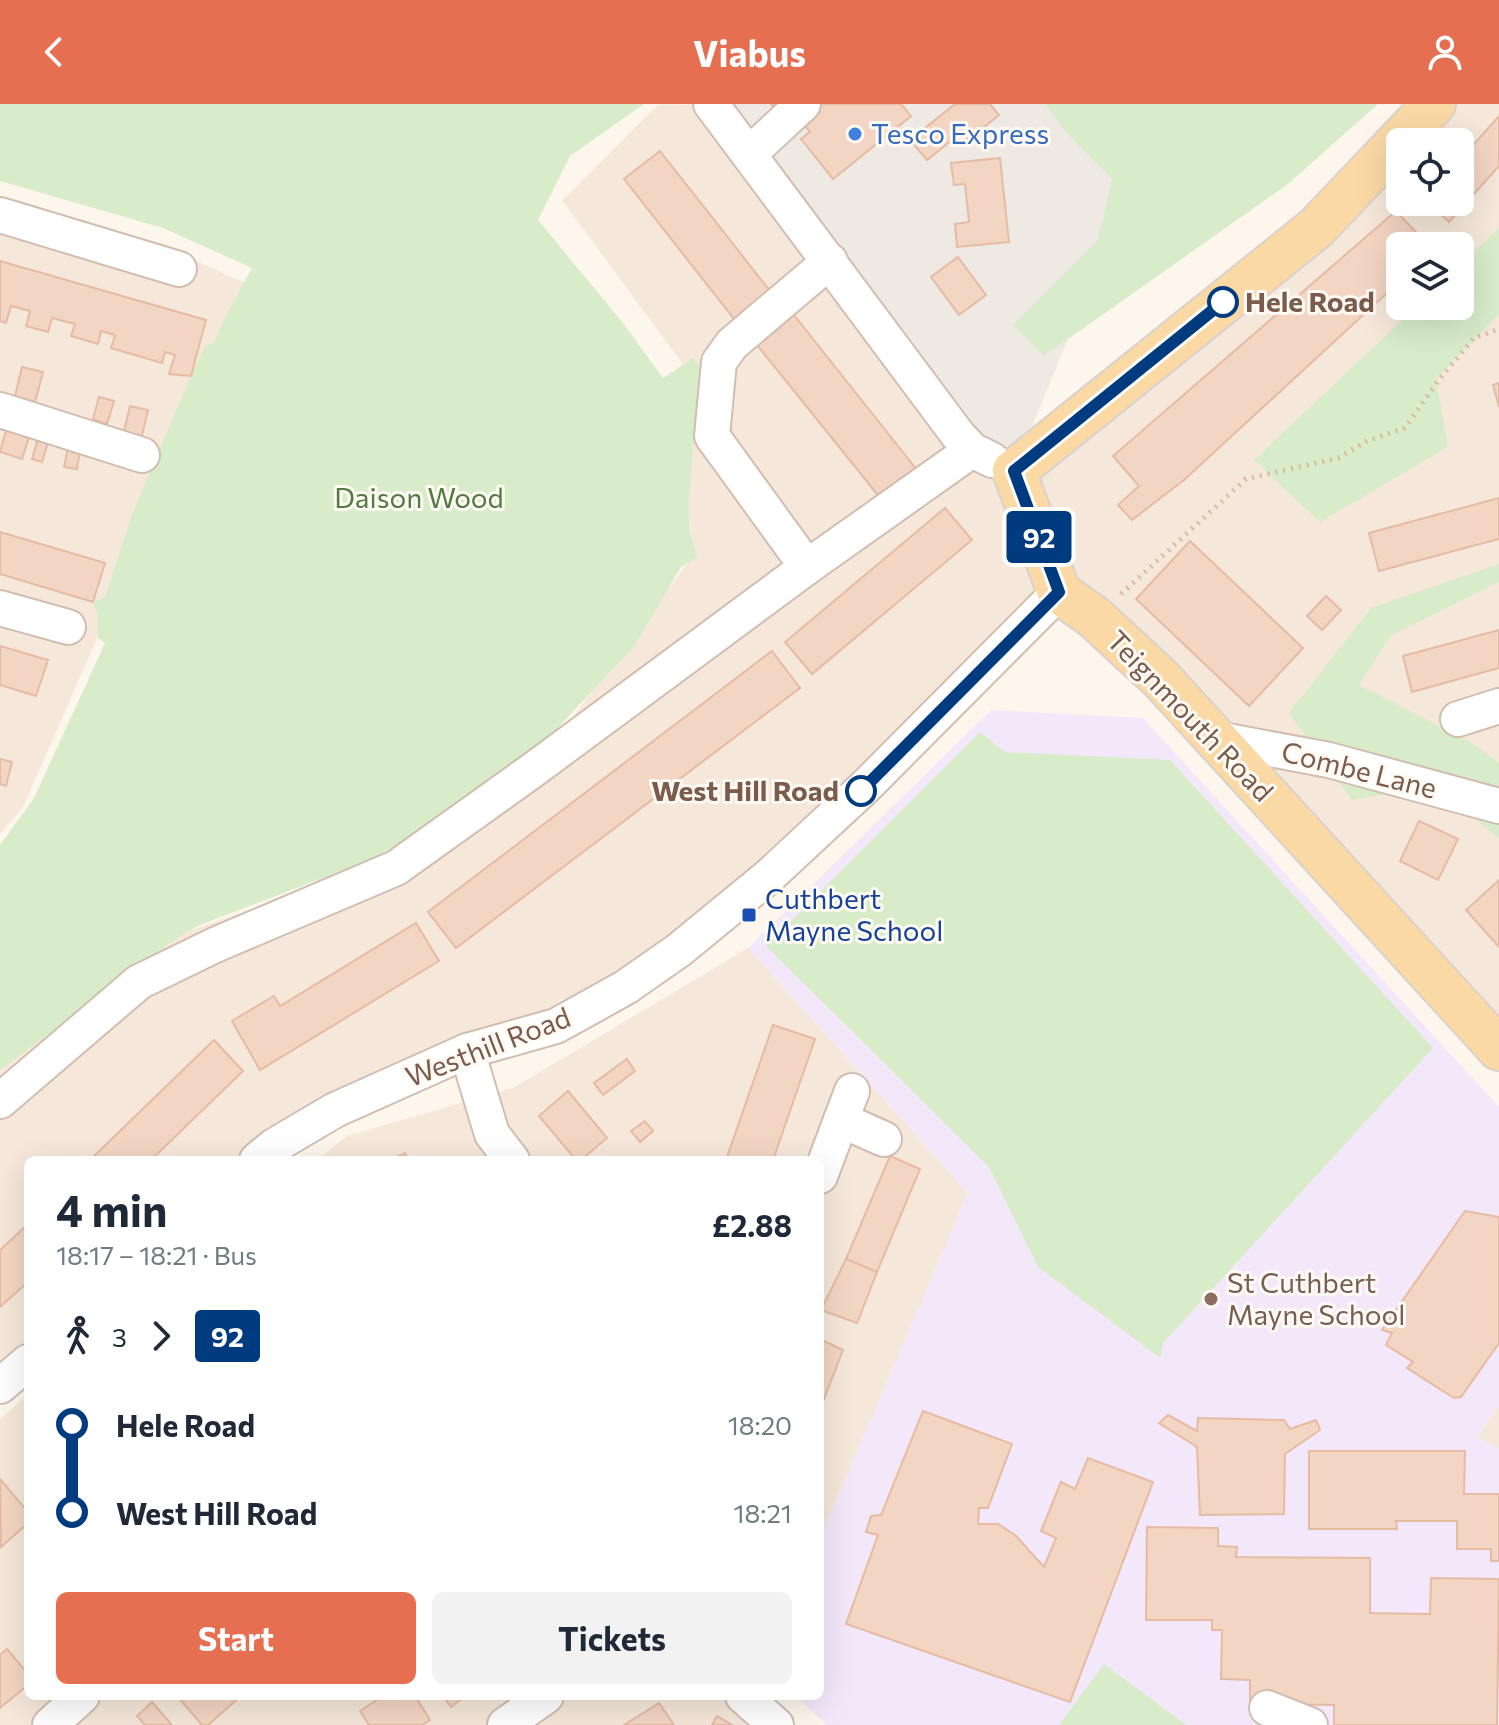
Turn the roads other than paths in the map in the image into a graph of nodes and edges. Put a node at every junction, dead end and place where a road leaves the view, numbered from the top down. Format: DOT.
graph roads {
  1 [pos="711,104"];
  2 [pos="803,104"];
  3 [pos="1434,104"];
  4 [pos="749,154"];
  5 [pos="0,215"];
  6 [pos="830,261"];
  7 [pos="179,269"];
  8 [pos="0,410"];
  9 [pos="972,450"];
  10 [pos="142,455"];
  11 [pos="1014,471"];
  12 [pos="807,567"];
  13 [pos="1059,592"];
  14 [pos="0,608"];
  15 [pos="68,627"];
  16 [pos="1499,706"];
  17 [pos="1458,719"];
  18 [pos="1217,739"];
  19 [pos="1499,806"];
  20 [pos="1499,1049"];
  21 [pos="467,1051"];
  22 [pos="0,1101"];
  23 [pos="884,1139"];
  24 [pos="262,1156"];
  25 [pos="509,1156"];
  26 [pos="824,1166"];
  27 [pos="24,1365"];
  28 [pos="0,1386"];
  29 [pos="78,1700"];
  30 [pos="540,1700"];
  31 [pos="748,1700"];
  32 [pos="1267,1708"];
  33 [pos="50,1725"];
  34 [pos="505,1725"];
  35 [pos="776,1725"];
  36 [pos="1310,1725"];
  1 -- 4 [label="street"];
  2 -- 4 [label="street"];
  3 -- 11 [label="main road"];
  4 -- 6 [label="street"];
  5 -- 7 [label="street"];
  6 -- 9 [label="street"];
  6 -- 12 [label="street"];
  8 -- 10 [label="street"];
  9 -- 11 [label="street"];
  9 -- 12 [label="street"];
  11 -- 13 [label="main road"];
  12 -- 22 [label="street"];
  13 -- 18 [label="main road, Teignmouth Road"];
  13 -- 21 [label="street, Westhill Road"];
  14 -- 15 [label="street"];
  16 -- 17 [label="street"];
  18 -- 19 [label="street, Combe Lane"];
  18 -- 20 [label="main road, Teignmouth Road"];
  21 -- 24 [label="street, Westhill Road"];
  21 -- 25 [label="street"];
  23 -- 26 [label="street"];
  27 -- 28 [label="street"];
  29 -- 33 [label="street"];
  30 -- 34 [label="street"];
  31 -- 35 [label="street"];
  32 -- 36 [label="street"];
}
